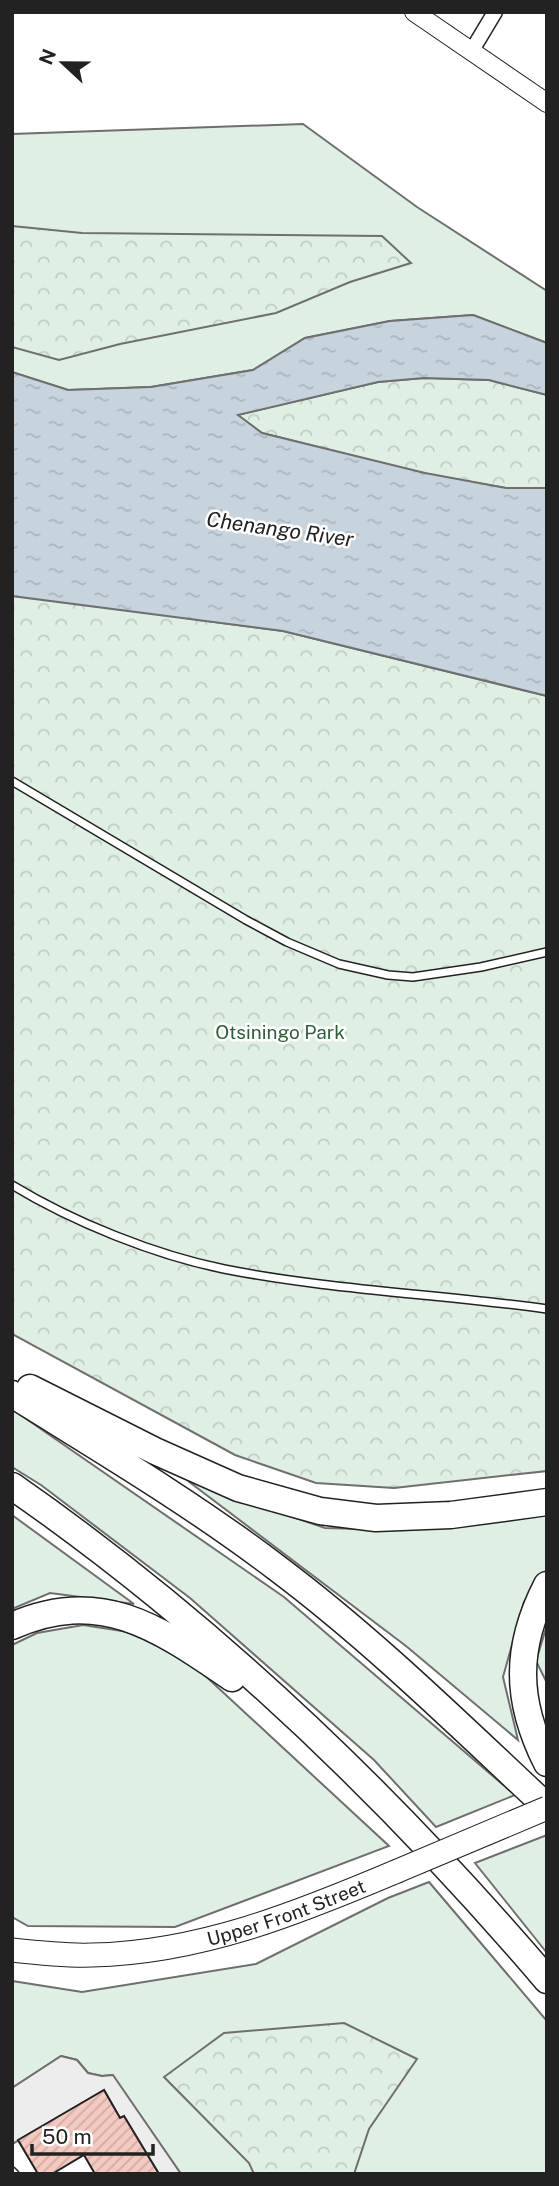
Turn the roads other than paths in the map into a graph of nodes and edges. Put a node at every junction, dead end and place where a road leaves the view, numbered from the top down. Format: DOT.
graph roads {
  1 [pos="414,12"];
  2 [pos="495,12"];
  3 [pos="471,52"];
  4 [pos="547,103"];
  5 [pos="12,781"];
  6 [pos="547,952"];
  7 [pos="12,1185"];
  8 [pos="547,1309"];
  9 [pos="12,1379"];
  10 [pos="12,1394"];
  11 [pos="12,1486"];
  12 [pos="547,1502"];
  13 [pos="547,1585"];
  14 [pos="12,1626"];
  15 [pos="309,1729"];
  16 [pos="547,1763"];
  17 [pos="547,1807"];
  18 [pos="12,1950"];
  19 [pos="547,1980"];
  1 -- 3 [label="street"];
  2 -- 3 [label="street"];
  3 -- 4 [label="street"];
  5 -- 6 [label="lane"];
  7 -- 8 [label="lane"];
  9 -- 12 [label="highway"];
  10 -- 17 [label="highway"];
  11 -- 15 [label="highway"];
  13 -- 16 [label="highway"];
  14 -- 15 [label="highway"];
  15 -- 19 [label="highway"];
  17 -- 18 [label="main road, Upper Front Street, bridge"];
}
